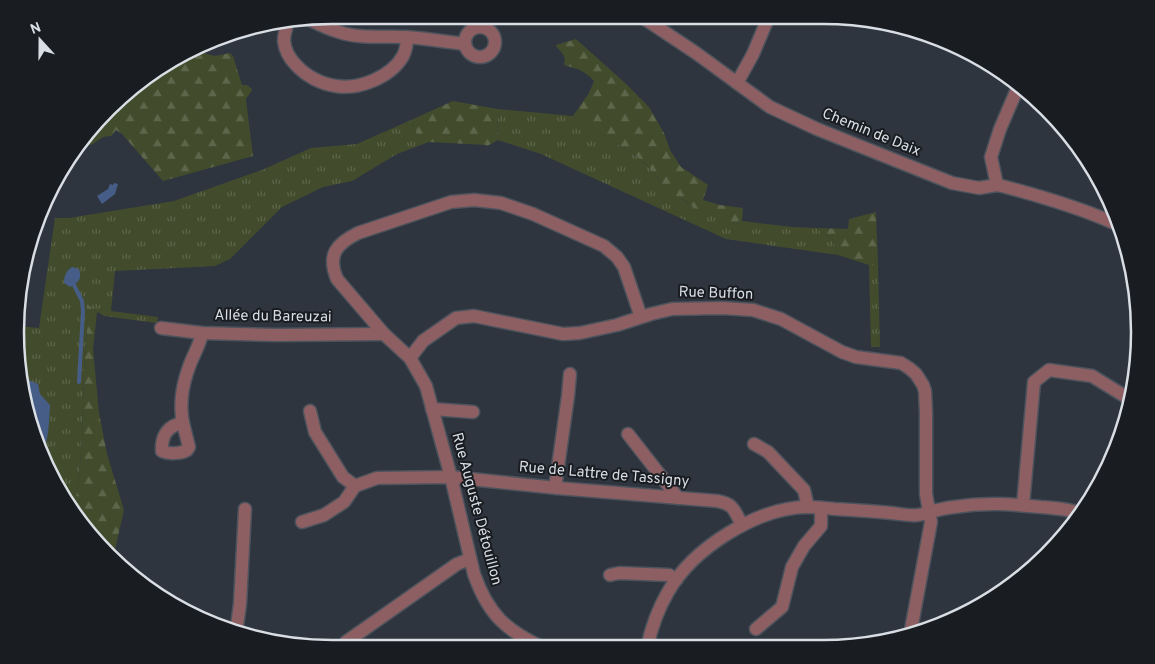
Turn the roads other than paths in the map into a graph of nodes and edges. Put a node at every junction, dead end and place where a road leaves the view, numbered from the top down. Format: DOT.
graph roads {
  1 [pos="319,24"];
  2 [pos="653,24"];
  3 [pos="766,24"];
  4 [pos="287,27"];
  5 [pos="407,37"];
  6 [pos="465,44"];
  7 [pos="738,83"];
  8 [pos="1016,91"];
  9 [pos="997,185"];
  10 [pos="1111,222"];
  11 [pos="641,317"];
  12 [pos="161,328"];
  13 [pos="202,333"];
  14 [pos="384,334"];
  15 [pos="410,358"];
  16 [pos="570,374"];
  17 [pos="1124,395"];
  18 [pos="432,409"];
  19 [pos="310,412"];
  20 [pos="473,412"];
  21 [pos="183,423"];
  22 [pos="628,434"];
  23 [pos="754,444"];
  24 [pos="451,477"];
  25 [pos="356,486"];
  26 [pos="558,488"];
  27 [pos="678,498"];
  28 [pos="1023,505"];
  29 [pos="808,507"];
  30 [pos="821,508"];
  31 [pos="245,509"];
  32 [pos="1074,511"];
  33 [pos="930,512"];
  34 [pos="302,522"];
  35 [pos="742,525"];
  36 [pos="470,559"];
  37 [pos="610,576"];
  38 [pos="676,580"];
  39 [pos="237,625"];
  40 [pos="911,627"];
  41 [pos="756,629"];
  42 [pos="349,640"];
  43 [pos="528,640"];
  44 [pos="649,640"];
  1 -- 5 [label="street"];
  2 -- 7 [label="street, Chemin de Daix"];
  3 -- 7 [label="street"];
  4 -- 5 [label="street"];
  5 -- 6 [label="street"];
  7 -- 9 [label="street, Chemin de Daix"];
  8 -- 9 [label="street"];
  9 -- 10 [label="street, Chemin de Daix"];
  11 -- 14 [label="street, Rue Auguste Détouillon"];
  11 -- 15 [label="street, Rue Buffon"];
  11 -- 33 [label="street, Rue Buffon"];
  12 -- 13 [label="street, Allée du Bareuzai"];
  13 -- 14 [label="street, Allée du Bareuzai"];
  13 -- 21 [label="street"];
  14 -- 15 [label="street, Rue Auguste Détouillon"];
  15 -- 18 [label="street, Rue Auguste Détouillon"];
  16 -- 26 [label="street"];
  17 -- 28 [label="street"];
  18 -- 20 [label="street, Rue Auguste Détouillon"];
  18 -- 24 [label="street, Rue Auguste Détouillon"];
  19 -- 25 [label="street"];
  22 -- 27 [label="street"];
  23 -- 29 [label="street"];
  24 -- 25 [label="street, Rue de Lattre de Tassigny"];
  24 -- 26 [label="street, Rue de Lattre de Tassigny"];
  24 -- 36 [label="street, Rue Auguste Détouillon"];
  25 -- 34 [label="street"];
  26 -- 27 [label="street, Rue de Lattre de Tassigny"];
  27 -- 35 [label="street, Rue de Lattre de Tassigny"];
  28 -- 32 [label="street"];
  28 -- 33 [label="street"];
  29 -- 30 [label="street"];
  29 -- 35 [label="street"];
  30 -- 33 [label="street"];
  30 -- 41 [label="street"];
  31 -- 39 [label="street"];
  33 -- 40 [label="street, Rue Buffon"];
  35 -- 38 [label="street"];
  36 -- 42 [label="street"];
  36 -- 43 [label="street, Rue Auguste Détouillon"];
  37 -- 38 [label="street"];
  38 -- 44 [label="street"];
}
